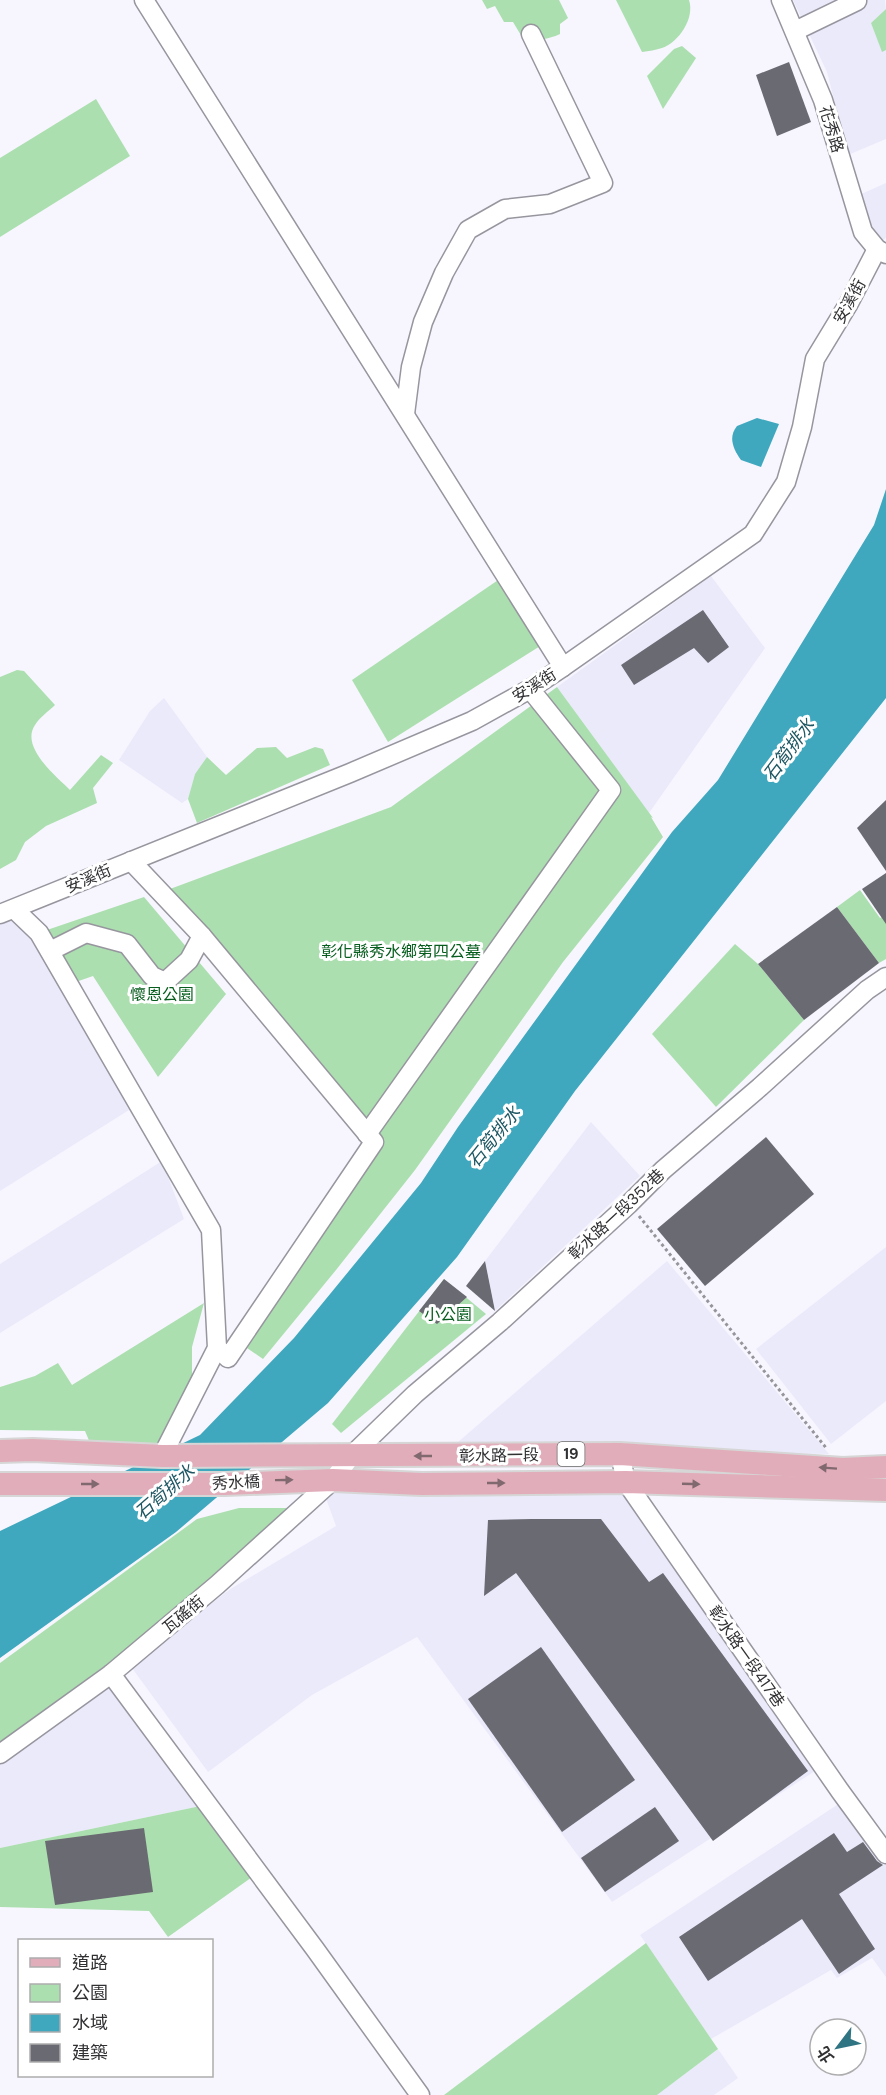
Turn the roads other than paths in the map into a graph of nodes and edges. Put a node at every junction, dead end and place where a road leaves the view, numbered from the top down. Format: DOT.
graph roads {
  1 [pos="144,0"];
  2 [pos="781,0"];
  3 [pos="857,1"];
  4 [pos="795,31"];
  5 [pos="531,34"];
  6 [pos="881,251"];
  7 [pos="405,414"];
  8 [pos="563,667"];
  9 [pos="530,689"];
  10 [pos="131,861"];
  11 [pos="7,912"];
  12 [pos="202,936"];
  13 [pos="50,951"];
  14 [pos="886,977"];
  15 [pos="367,1134"];
  16 [pos="217,1348"];
  17 [pos="0,1451"];
  18 [pos="620,1454"];
  19 [pos="162,1456"];
  20 [pos="351,1456"];
  21 [pos="255,1457"];
  22 [pos="886,1467"];
  23 [pos="333,1480"];
  24 [pos="626,1482"];
  25 [pos="0,1484"];
  26 [pos="886,1490"];
  27 [pos="111,1674"];
  28 [pos="0,1754"];
  29 [pos="886,1854"];
  30 [pos="420,2095"];
  1 -- 7 [label="street"];
  2 -- 4 [label="street, 花秀路"];
  3 -- 4 [label="street"];
  4 -- 6 [label="street, 花秀路"];
  5 -- 7 [label="street"];
  6 -- 8 [label="street, 安溪街"];
  7 -- 8 [label="street"];
  8 -- 9 [label="street, 安溪街"];
  9 -- 10 [label="street, 安溪街"];
  9 -- 15 [label="street"];
  10 -- 11 [label="street, 安溪街"];
  10 -- 12 [label="street"];
  11 -- 13 [label="street"];
  12 -- 13 [label="street"];
  12 -- 15 [label="street"];
  13 -- 16 [label="street"];
  14 -- 20 [label="street, 彰水路一段352巷"];
  15 -- 16 [label="street"];
  16 -- 19 [label="street"];
  17 -- 19 [label="main road, 秀水橋 / 19"];
  18 -- 20 [label="main road, 彰水路一段 / 19, one-way"];
  22 -- 18 [label="main road, 彰水路一段 / 19, one-way"];
  18 -- 24 [label="street, 彰水路一段417巷"];
  19 -- 21 [label="main road, 秀水橋 / 19"];
  20 -- 21 [label="main road, 彰水路一段 / 19"];
  20 -- 23 [label="street, 瓦磘街"];
  23 -- 24 [label="main road, 彰水路一段 / 19, one-way"];
  25 -- 23 [label="main road, 秀水橋 / 19, one-way"];
  23 -- 27 [label="street, 瓦磘街"];
  24 -- 26 [label="main road, 彰水路一段 / 19, one-way"];
  24 -- 29 [label="street, 彰水路一段417巷"];
  27 -- 28 [label="street, 瓦磘街"];
  27 -- 30 [label="street"];
}
